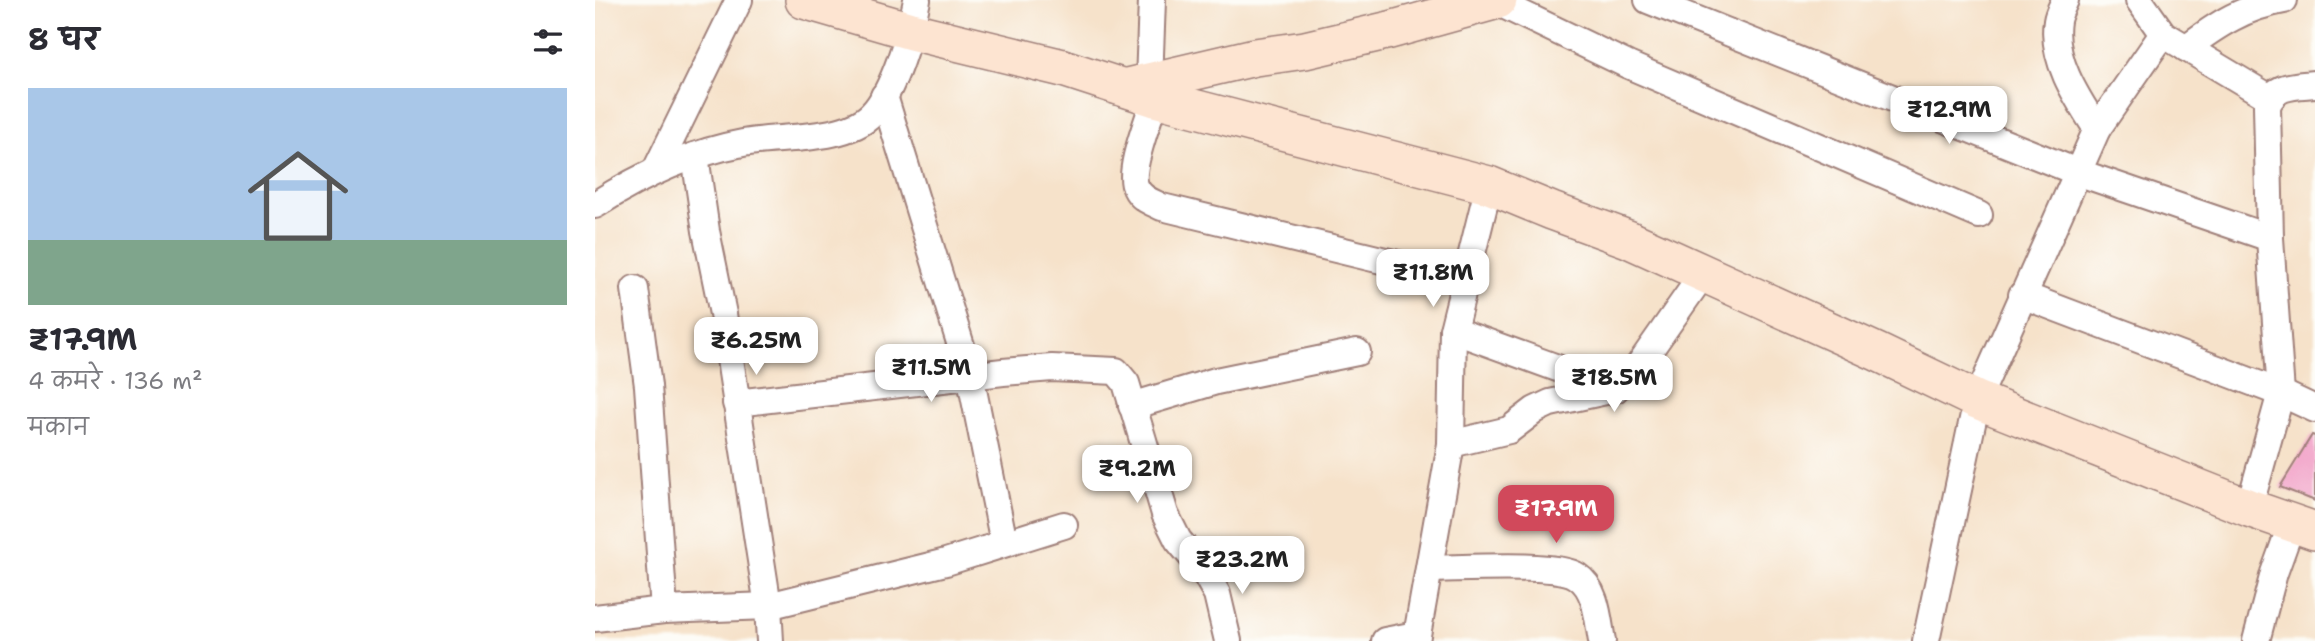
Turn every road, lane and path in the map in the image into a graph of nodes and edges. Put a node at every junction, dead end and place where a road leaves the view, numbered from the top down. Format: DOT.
graph roads {
  1 [pos="739,0"];
  2 [pos="804,0"];
  3 [pos="1152,0"];
  4 [pos="1497,0"];
  5 [pos="1648,0"];
  6 [pos="2065,0"];
  7 [pos="2139,0"];
  8 [pos="2284,0"];
  9 [pos="914,15"];
  10 [pos="2163,34"];
  11 [pos="2186,48"];
  12 [pos="2315,84"];
  13 [pos="1144,89"];
  14 [pos="884,96"];
  15 [pos="2270,98"];
  16 [pos="2097,129"];
  17 [pos="695,156"];
  18 [pos="656,170"];
  19 [pos="2077,172"];
  20 [pos="1489,185"];
  21 [pos="595,205"];
  22 [pos="1979,215"];
  23 [pos="2270,238"];
  24 [pos="1703,274"];
  25 [pos="1464,280"];
  26 [pos="635,289"];
  27 [pos="2022,295"];
  28 [pos="1453,330"];
  29 [pos="1356,352"];
  30 [pos="970,375"];
  31 [pos="1615,389"];
  32 [pos="2281,393"];
  33 [pos="1977,400"];
  34 [pos="736,403"];
  35 [pos="1132,406"];
  36 [pos="2315,410"];
  37 [pos="1451,444"];
  38 [pos="2249,508"];
  39 [pos="1064,526"];
  40 [pos="2304,527"];
  41 [pos="1004,543"];
  42 [pos="1430,569"];
  43 [pos="768,606"];
  44 [pos="664,610"];
  45 [pos="595,618"];
  46 [pos="1416,638"];
  47 [pos="770,641"];
  48 [pos="1228,641"];
  49 [pos="1385,641"];
  50 [pos="1602,641"];
  51 [pos="1926,641"];
  52 [pos="2256,641"];
  1 -- 18 [label="street"];
  2 -- 9 [label="street"];
  3 -- 13 [label="street"];
  4 -- 13 [label="street"];
  4 -- 22 [label="street"];
  5 -- 19 [label="street"];
  6 -- 16 [label="street"];
  7 -- 10 [label="street"];
  8 -- 11 [label="street"];
  9 -- 13 [label="street"];
  9 -- 14 [label="street"];
  10 -- 11 [label="street"];
  10 -- 16 [label="street"];
  11 -- 15 [label="street"];
  12 -- 15 [label="street"];
  13 -- 20 [label="street"];
  13 -- 25 [label="street"];
  14 -- 17 [label="street"];
  14 -- 30 [label="street"];
  15 -- 23 [label="street"];
  16 -- 19 [label="street"];
  17 -- 18 [label="street"];
  17 -- 34 [label="street"];
  18 -- 21 [label="street"];
  19 -- 23 [label="street"];
  19 -- 27 [label="street"];
  20 -- 24 [label="street"];
  20 -- 25 [label="street"];
  23 -- 32 [label="street"];
  24 -- 31 [label="street"];
  24 -- 33 [label="street"];
  25 -- 28 [label="street"];
  26 -- 44 [label="street"];
  27 -- 32 [label="street"];
  27 -- 33 [label="street"];
  28 -- 31 [label="street"];
  28 -- 37 [label="street"];
  29 -- 35 [label="street"];
  30 -- 34 [label="street"];
  30 -- 35 [label="street"];
  30 -- 41 [label="street"];
  31 -- 37 [label="street"];
  32 -- 36 [label="street"];
  32 -- 38 [label="street"];
  33 -- 38 [label="street"];
  33 -- 51 [label="street"];
  34 -- 43 [label="street"];
  35 -- 48 [label="street"];
  37 -- 42 [label="street"];
  38 -- 40 [label="street"];
  39 -- 41 [label="street"];
  40 -- 52 [label="street"];
  41 -- 43 [label="street"];
  42 -- 46 [label="street"];
  42 -- 50 [label="street"];
  43 -- 44 [label="street"];
  43 -- 47 [label="street"];
  44 -- 45 [label="street"];
  46 -- 49 [label="street"];
}
